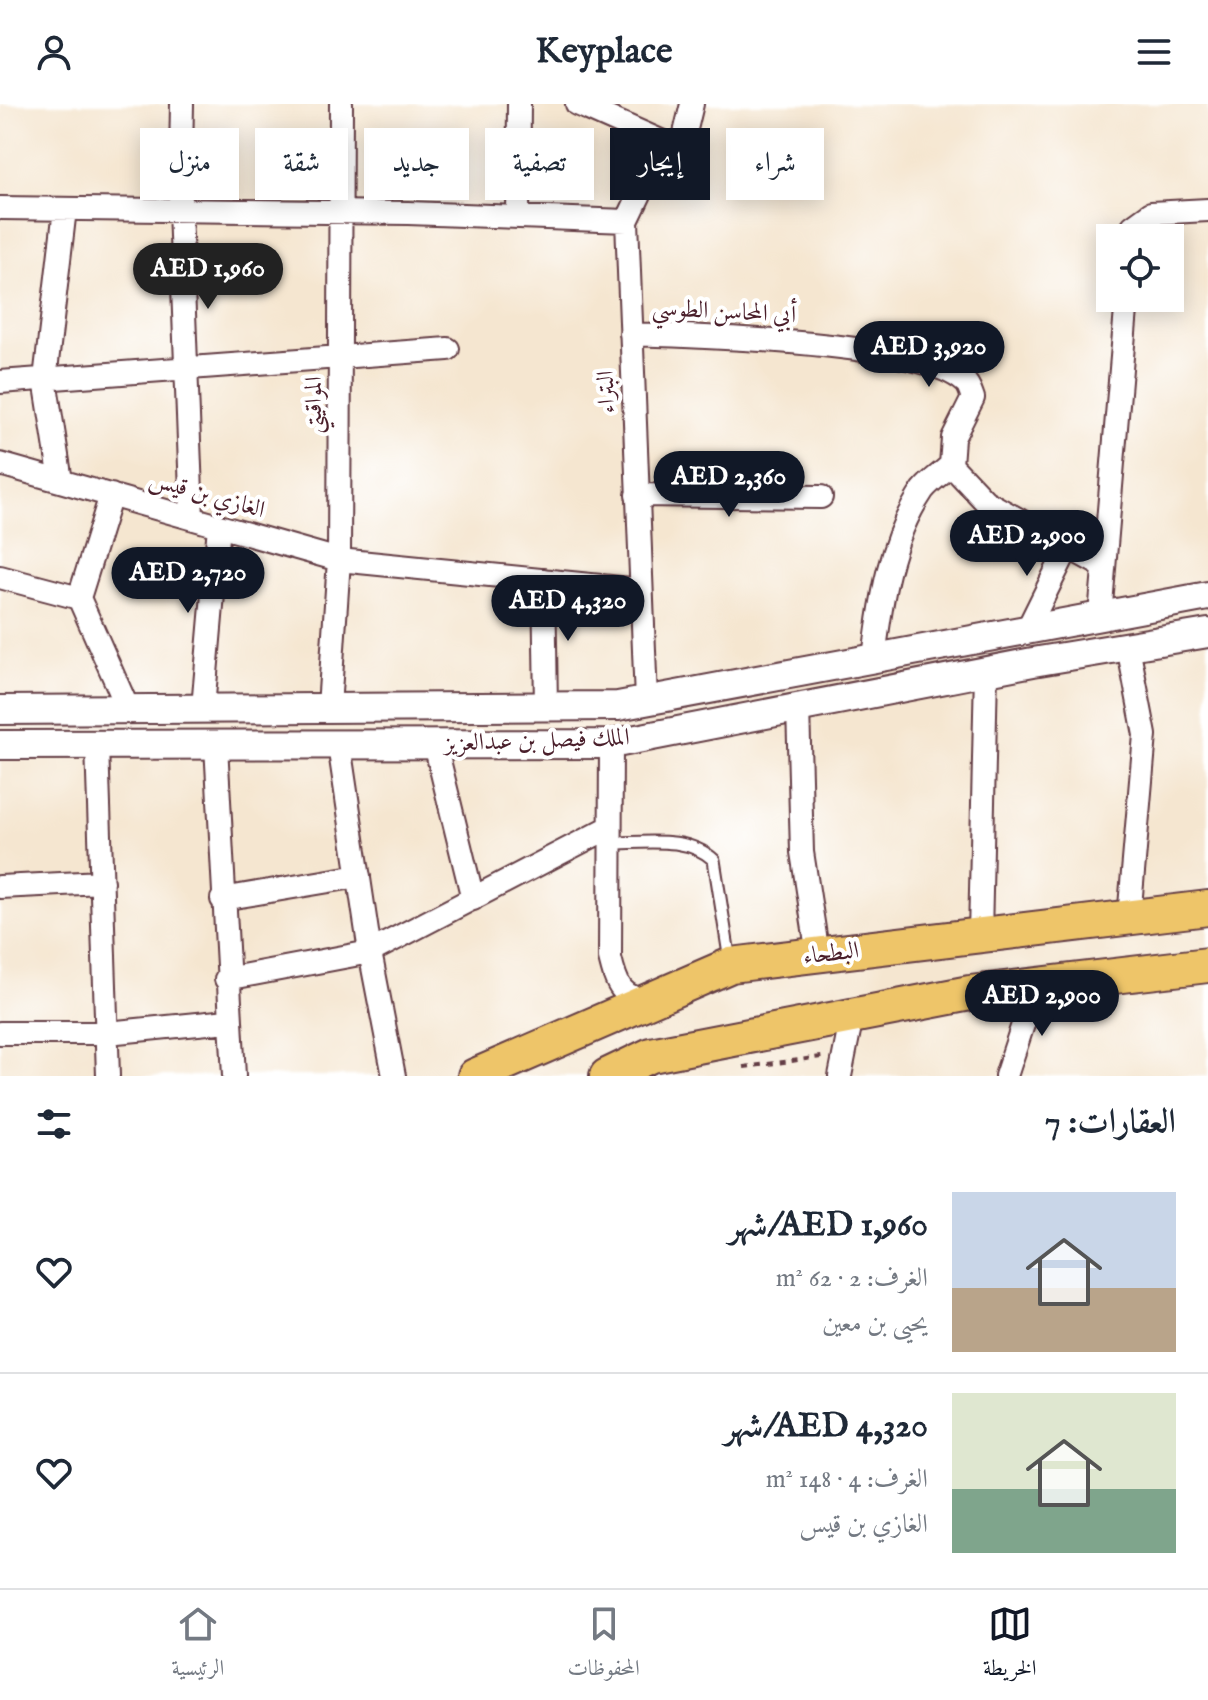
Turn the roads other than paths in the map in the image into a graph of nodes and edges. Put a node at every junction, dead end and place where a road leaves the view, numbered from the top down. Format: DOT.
graph roads {
  1 [pos="182,104"];
  2 [pos="341,104"];
  3 [pos="519,104"];
  4 [pos="577,104"];
  5 [pos="692,104"];
  6 [pos="631,128"];
  7 [pos="686,128"];
  8 [pos="637,200"];
  9 [pos="0,208"];
  10 [pos="65,209"];
  11 [pos="180,210"];
  12 [pos="1208,210"];
  13 [pos="342,212"];
  14 [pos="518,217"];
  15 [pos="627,221"];
  16 [pos="1136,224"];
  17 [pos="1126,312"];
  18 [pos="631,334"];
  19 [pos="448,349"];
  20 [pos="340,357"];
  21 [pos="187,368"];
  22 [pos="45,379"];
  23 [pos="0,382"];
  24 [pos="0,464"];
  25 [pos="951,465"];
  26 [pos="61,481"];
  27 [pos="111,495"];
  28 [pos="637,495"];
  29 [pos="821,497"];
  30 [pos="192,518"];
  31 [pos="219,526"];
  32 [pos="1068,547"];
  33 [pos="339,560"];
  34 [pos="1104,567"];
  35 [pos="0,577"];
  36 [pos="544,580"];
  37 [pos="641,590"];
  38 [pos="1208,596"];
  39 [pos="79,598"];
  40 [pos="1100,616"];
  41 [pos="1027,630"];
  42 [pos="1208,633"];
  43 [pos="1128,646"];
  44 [pos="874,658"];
  45 [pos="986,671"];
  46 [pos="646,701"];
  47 [pos="546,706"];
  48 [pos="329,707"];
  49 [pos="798,707"];
  50 [pos="203,708"];
  51 [pos="128,709"];
  52 [pos="0,710"];
  53 [pos="435,744"];
  54 [pos="611,744"];
  55 [pos="0,745"];
  56 [pos="97,745"];
  57 [pos="216,745"];
  58 [pos="339,745"];
  59 [pos="610,835"];
  60 [pos="359,876"];
  61 [pos="102,882"];
  62 [pos="0,887"];
  63 [pos="222,899"];
  64 [pos="473,899"];
  65 [pos="1208,908"];
  66 [pos="1129,918"];
  67 [pos="980,935"];
  68 [pos="370,952"];
  69 [pos="818,955"];
  70 [pos="731,965"];
  71 [pos="1208,965"];
  72 [pos="226,979"];
  73 [pos="1036,985"];
  74 [pos="651,1000"];
  75 [pos="852,1016"];
  76 [pos="228,1021"];
  77 [pos="0,1033"];
  78 [pos="107,1033"];
  79 [pos="665,1064"];
  80 [pos="842,1065"];
  81 [pos="108,1076"];
  82 [pos="234,1076"];
  83 [pos="394,1076"];
  84 [pos="475,1076"];
  85 [pos="607,1076"];
  86 [pos="1006,1076"];
  1 -- 11 [label="street"];
  2 -- 13 [label="street, المواقيتي"];
  3 -- 14 [label="street"];
  4 -- 6 [label="street"];
  5 -- 7 [label="street"];
  8 -- 15 [label="street, البتراء"];
  9 -- 10 [label="street"];
  10 -- 11 [label="street"];
  10 -- 22 [label="street"];
  11 -- 13 [label="street"];
  11 -- 21 [label="street"];
  12 -- 16 [label="street"];
  13 -- 14 [label="street"];
  13 -- 20 [label="street, المواقيتي"];
  14 -- 15 [label="street"];
  15 -- 18 [label="street, البتراء"];
  17 -- 34 [label="street"];
  18 -- 25 [label="street, أبي المحاسن الطوسي"];
  18 -- 28 [label="street, البتراء"];
  19 -- 20 [label="street"];
  20 -- 21 [label="street"];
  20 -- 33 [label="street, المواقيتي"];
  21 -- 22 [label="street"];
  21 -- 30 [label="street"];
  22 -- 23 [label="street"];
  22 -- 26 [label="street"];
  24 -- 26 [label="street, الغازي بن قيس"];
  25 -- 32 [label="street"];
  25 -- 44 [label="street"];
  26 -- 27 [label="street, الغازي بن قيس"];
  27 -- 30 [label="street, الغازي بن قيس"];
  27 -- 39 [label="street"];
  28 -- 29 [label="street"];
  28 -- 37 [label="street, البتراء"];
  30 -- 31 [label="street, الغازي بن قيس"];
  31 -- 33 [label="street, الغازي بن قيس"];
  31 -- 50 [label="street"];
  32 -- 34 [label="street"];
  32 -- 41 [label="street"];
  33 -- 36 [label="street, الغازي بن قيس"];
  33 -- 48 [label="street, المواقيتي"];
  34 -- 40 [label="street"];
  35 -- 39 [label="street"];
  36 -- 37 [label="street, الغازي بن قيس"];
  36 -- 47 [label="street"];
  37 -- 46 [label="street, البتراء"];
  38 -- 40 [label="street, الملك فيصل بن عبدالعزيز"];
  39 -- 51 [label="street"];
  40 -- 41 [label="street, الملك فيصل بن عبدالعزيز"];
  41 -- 44 [label="street, الملك فيصل بن عبدالعزيز"];
  42 -- 43 [label="street, الملك فيصل بن عبدالعزيز"];
  43 -- 45 [label="street, الملك فيصل بن عبدالعزيز"];
  43 -- 66 [label="street"];
  44 -- 46 [label="street, الملك فيصل بن عبدالعزيز"];
  45 -- 49 [label="street, الملك فيصل بن عبدالعزيز"];
  45 -- 67 [label="street"];
  46 -- 47 [label="street, الملك فيصل بن عبدالعزيز"];
  47 -- 48 [label="street, الملك فيصل بن عبدالعزيز"];
  48 -- 50 [label="street, الملك فيصل بن عبدالعزيز"];
  49 -- 54 [label="street, الملك فيصل بن عبدالعزيز"];
  49 -- 69 [label="street"];
  50 -- 51 [label="street, الملك فيصل بن عبدالعزيز"];
  51 -- 52 [label="street, الملك فيصل بن عبدالعزيز"];
  53 -- 54 [label="street, الملك فيصل بن عبدالعزيز"];
  53 -- 58 [label="street, الملك فيصل بن عبدالعزيز"];
  53 -- 64 [label="street"];
  54 -- 59 [label="street"];
  55 -- 56 [label="street, الملك فيصل بن عبدالعزيز"];
  56 -- 57 [label="street, الملك فيصل بن عبدالعزيز"];
  56 -- 61 [label="street"];
  57 -- 58 [label="street, الملك فيصل بن عبدالعزيز"];
  57 -- 63 [label="street"];
  58 -- 60 [label="street"];
  59 -- 64 [label="street"];
  59 -- 70 [label="lane"];
  59 -- 74 [label="street"];
  60 -- 63 [label="street"];
  60 -- 68 [label="street"];
  61 -- 62 [label="street"];
  61 -- 78 [label="street"];
  63 -- 72 [label="street"];
  64 -- 68 [label="street"];
  65 -- 66 [label="main road, البطحاء"];
  66 -- 67 [label="main road, البطحاء"];
  67 -- 69 [label="main road, البطحاء"];
  68 -- 72 [label="street"];
  68 -- 83 [label="street"];
  69 -- 70 [label="main road, البطحاء"];
  70 -- 74 [label="main road, البطحاء"];
  71 -- 73 [label="main road"];
  72 -- 76 [label="street"];
  73 -- 75 [label="main road"];
  73 -- 86 [label="street"];
  74 -- 84 [label="main road, البطحاء"];
  75 -- 79 [label="main road"];
  75 -- 80 [label="street"];
  76 -- 78 [label="street"];
  76 -- 82 [label="street"];
  77 -- 78 [label="street"];
  78 -- 81 [label="street"];
  79 -- 85 [label="main road"];
}
